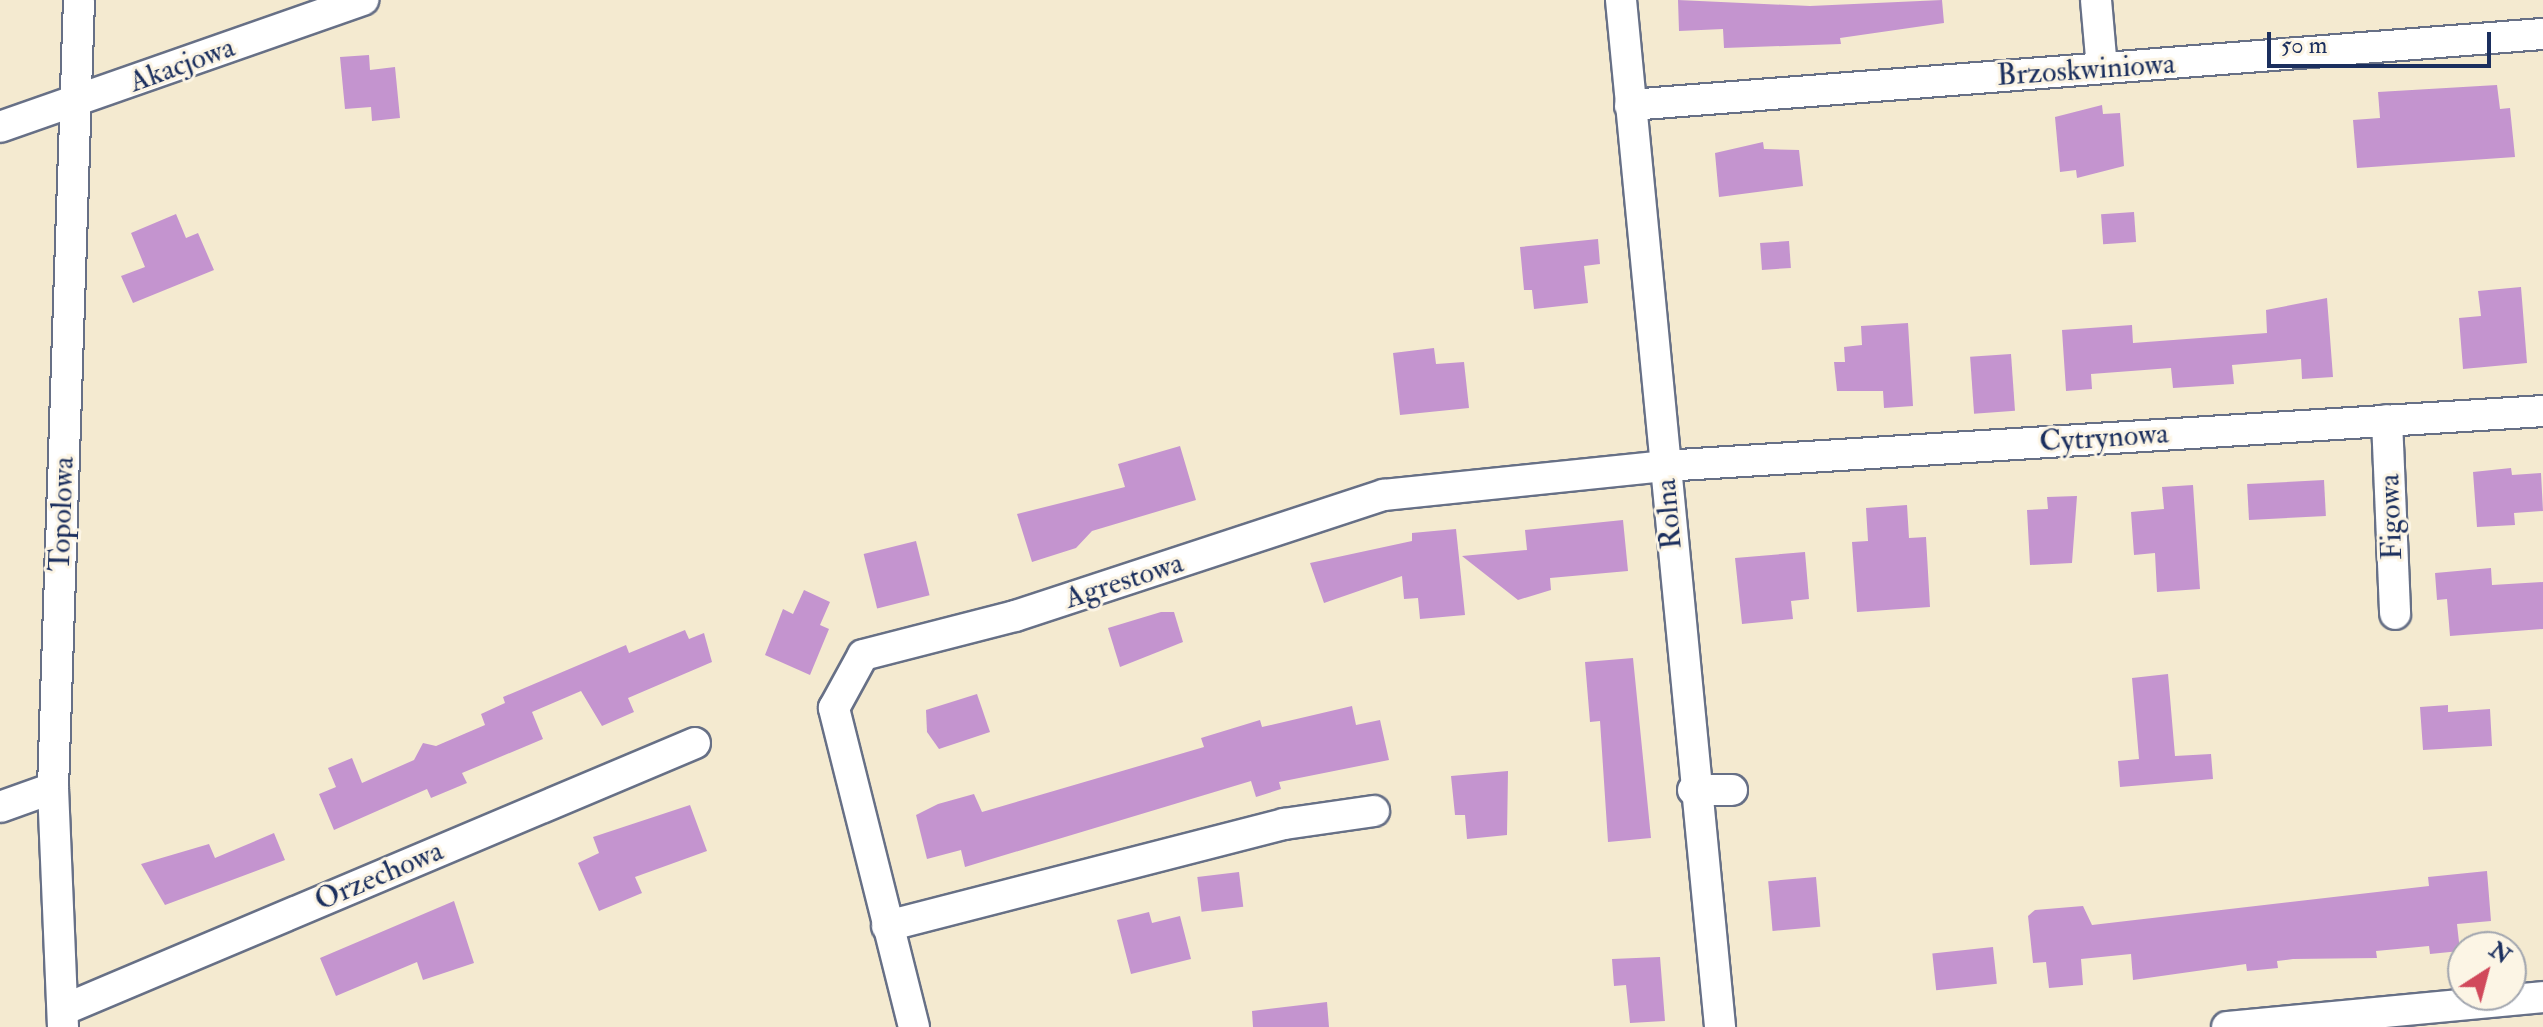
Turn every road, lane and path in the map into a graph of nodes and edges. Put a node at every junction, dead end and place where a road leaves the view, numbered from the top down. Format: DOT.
graph roads {
  1 [pos="79,0"];
  2 [pos="363,0"];
  3 [pos="1621,0"];
  4 [pos="2096,0"];
  5 [pos="2543,34"];
  6 [pos="2102,68"];
  7 [pos="76,102"];
  8 [pos="1630,105"];
  9 [pos="0,127"];
  10 [pos="2543,411"];
  11 [pos="2387,420"];
  12 [pos="1664,466"];
  13 [pos="2395,614"];
  14 [pos="695,743"];
  15 [pos="53,788"];
  16 [pos="1693,790"];
  17 [pos="1732,790"];
  18 [pos="0,807"];
  19 [pos="1374,811"];
  20 [pos="887,926"];
  21 [pos="2543,997"];
  22 [pos="63,1018"];
  23 [pos="2426,1018"];
  24 [pos="914,1027"];
  25 [pos="1720,1027"];
  26 [pos="2227,1027"];
  1 -- 7 [label="street, Topolowa"];
  2 -- 7 [label="street, Akacjowa"];
  3 -- 8 [label="street, Rolna"];
  4 -- 6 [label="street"];
  5 -- 6 [label="street, Brzoskwiniowa"];
  6 -- 8 [label="street, Brzoskwiniowa"];
  7 -- 9 [label="street, Akacjowa"];
  7 -- 15 [label="street, Topolowa"];
  8 -- 12 [label="street, Rolna"];
  10 -- 11 [label="street, Cytrynowa"];
  11 -- 12 [label="street, Cytrynowa"];
  11 -- 13 [label="street, Figowa"];
  12 -- 16 [label="street, Rolna"];
  12 -- 20 [label="street, Agrestowa"];
  14 -- 22 [label="street, Orzechowa"];
  15 -- 18 [label="street"];
  15 -- 22 [label="street, Topolowa"];
  16 -- 17 [label="street"];
  16 -- 25 [label="street, Rolna"];
  19 -- 20 [label="street"];
  20 -- 24 [label="street, Agrestowa"];
  21 -- 23 [label="street"];
  23 -- 26 [label="street"];
}
